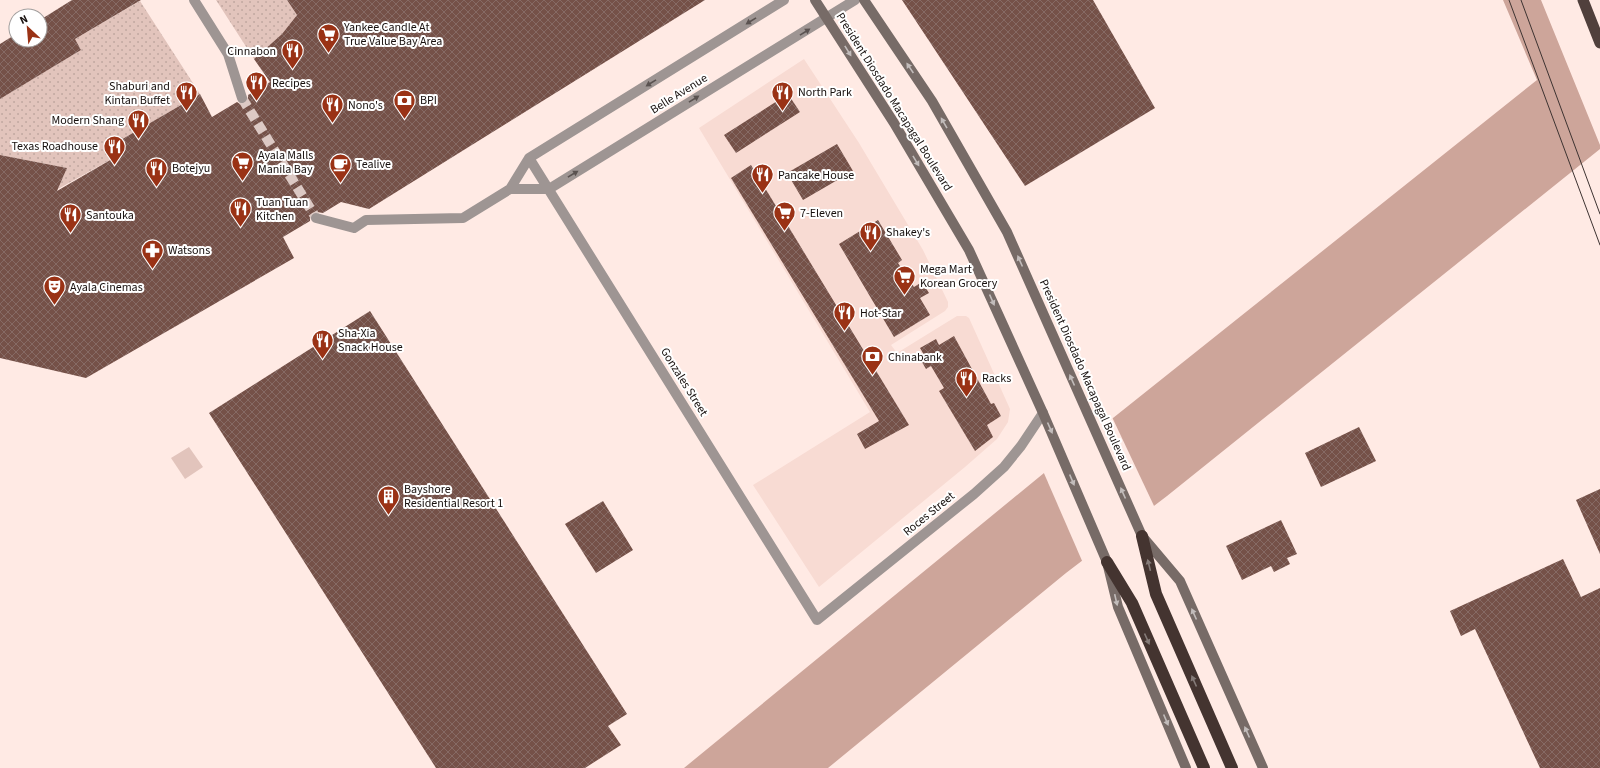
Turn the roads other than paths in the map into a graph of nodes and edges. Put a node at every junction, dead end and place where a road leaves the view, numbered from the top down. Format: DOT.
graph roads {
  1 [pos="194,0"];
  2 [pos="784,0"];
  3 [pos="815,0"];
  4 [pos="855,0"];
  5 [pos="864,0"];
  6 [pos="1582,0"];
  7 [pos="827,18"];
  8 [pos="1600,43"];
  9 [pos="242,98"];
  10 [pos="529,158"];
  11 [pos="549,188"];
  12 [pos="510,189"];
  13 [pos="316,218"];
  14 [pos="1043,413"];
  15 [pos="1140,532"];
  16 [pos="1106,559"];
  17 [pos="816,620"];
  18 [pos="1186,768"];
  19 [pos="1204,768"];
  20 [pos="1232,768"];
  21 [pos="1263,768"];
  1 -- 9 [label="street"];
  2 -- 10 [label="street, Belle Avenue, one-way"];
  3 -- 7 [label="main road, President Diosdado Macapagal Boulevard"];
  4 -- 7 [label="street, Belle Avenue"];
  15 -- 5 [label="main road, President Diosdado Macapagal Boulevard, one-way"];
  6 -- 8 [label="highway"];
  11 -- 7 [label="street, Belle Avenue, one-way"];
  7 -- 14 [label="main road, President Diosdado Macapagal Boulevard, one-way"];
  10 -- 11 [label="street, Gonzales Street"];
  10 -- 12 [label="street, Belle Avenue"];
  11 -- 12 [label="street, Belle Avenue"];
  11 -- 17 [label="street, Gonzales Street"];
  12 -- 13 [label="street, Belle Avenue"];
  14 -- 16 [label="main road, President Diosdado Macapagal Boulevard, one-way"];
  14 -- 17 [label="street, Roces Street"];
  20 -- 15 [label="highway, one-way"];
  21 -- 15 [label="main road, President Diosdado Macapagal Boulevard, one-way"];
  16 -- 18 [label="main road, President Diosdado Macapagal Boulevard, one-way"];
  16 -- 19 [label="highway, one-way"];
}
